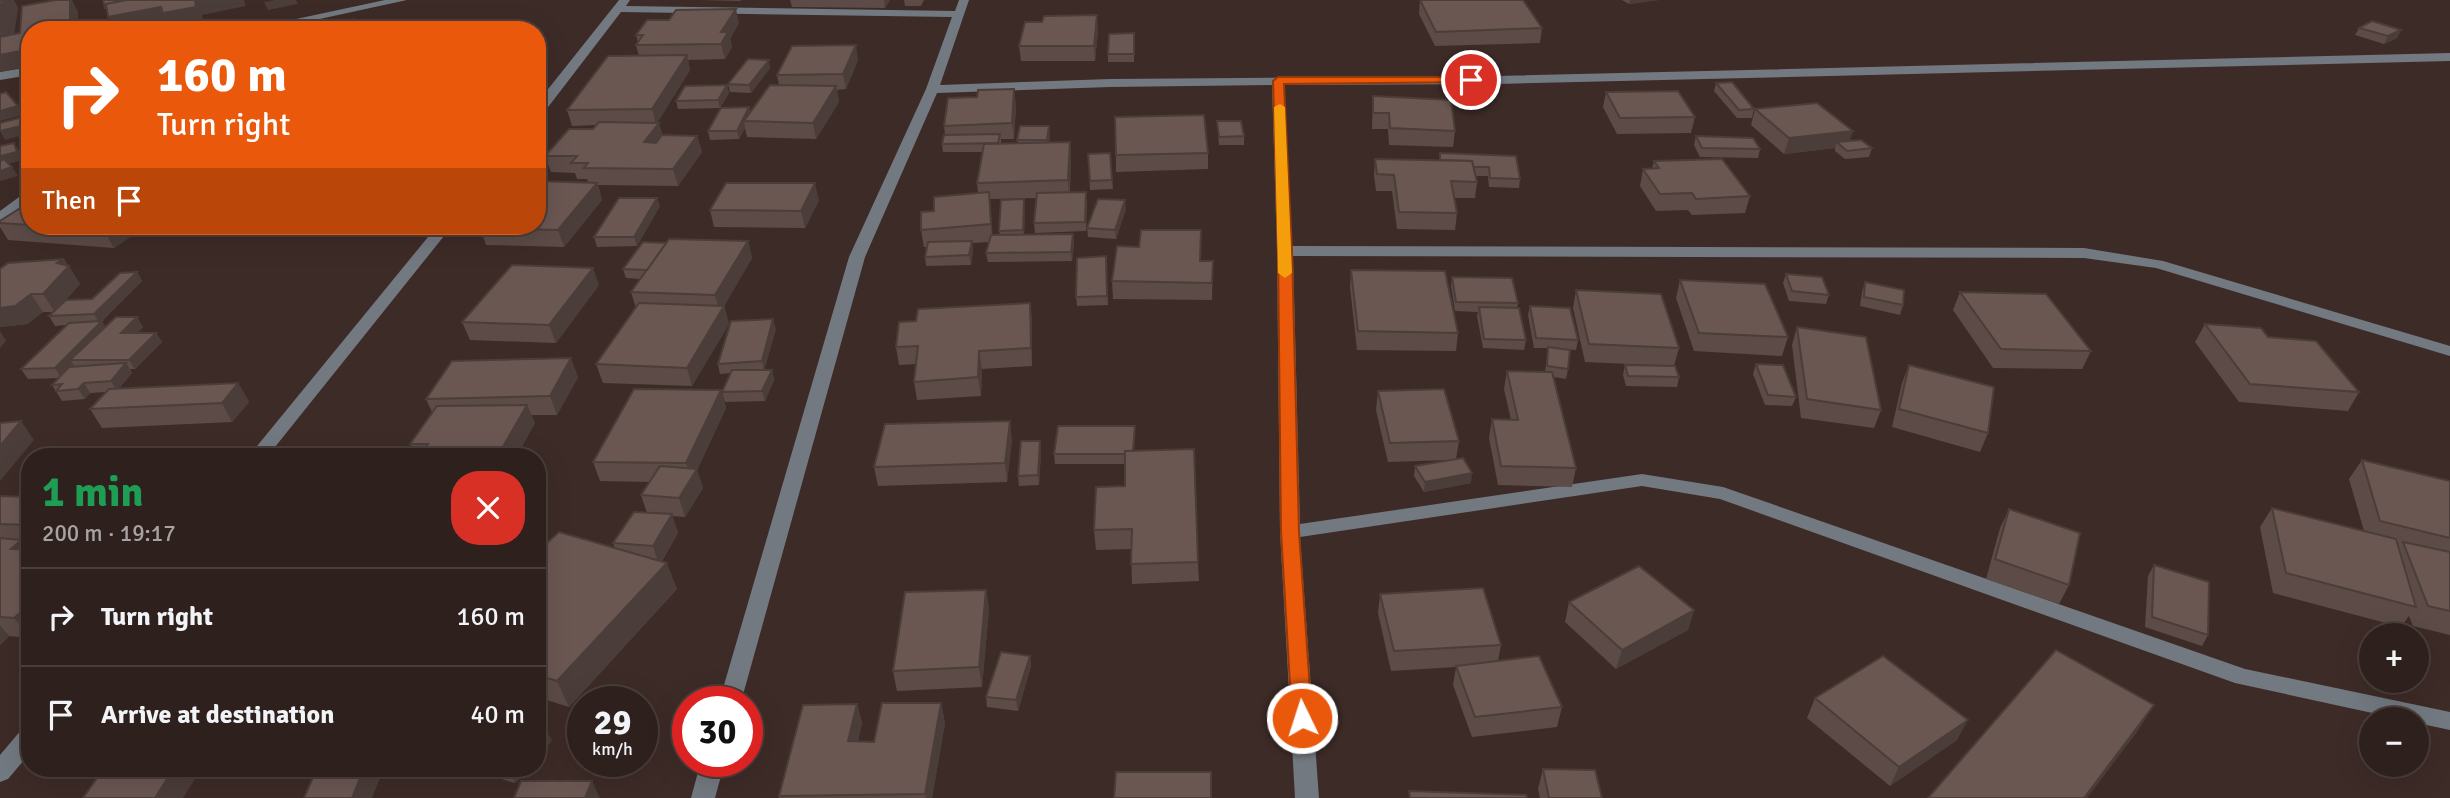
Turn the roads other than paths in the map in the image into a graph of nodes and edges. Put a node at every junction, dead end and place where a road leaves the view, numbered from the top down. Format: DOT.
graph roads {
  1 [pos="402,0"];
  2 [pos="964,0"];
  3 [pos="623,4"];
  4 [pos="957,14"];
  5 [pos="296,21"];
  6 [pos="2450,57"];
  7 [pos="21,72"];
  8 [pos="0,76"];
  9 [pos="1278,81"];
  10 [pos="932,89"];
  11 [pos="546,101"];
  12 [pos="21,200"];
  13 [pos="0,218"];
  14 [pos="437,235"];
  15 [pos="1285,251"];
  16 [pos="2450,351"];
  17 [pos="264,448"];
  18 [pos="1290,532"];
  19 [pos="735,686"];
  20 [pos="2450,721"];
  21 [pos="21,747"];
  22 [pos="0,772"];
  23 [pos="709,777"];
  24 [pos="703,798"];
  25 [pos="1307,798"];
  1 -- 5 [label="street"];
  2 -- 4 [label="street"];
  3 -- 4 [label="street"];
  3 -- 11 [label="street"];
  4 -- 10 [label="street"];
  6 -- 9 [label="street"];
  7 -- 8 [label="street"];
  9 -- 10 [label="street"];
  9 -- 15 [label="street"];
  10 -- 19 [label="street"];
  12 -- 13 [label="street"];
  14 -- 17 [label="street"];
  15 -- 16 [label="street"];
  15 -- 18 [label="street"];
  18 -- 20 [label="street"];
  18 -- 25 [label="street"];
  21 -- 22 [label="street"];
  23 -- 24 [label="street"];
}
